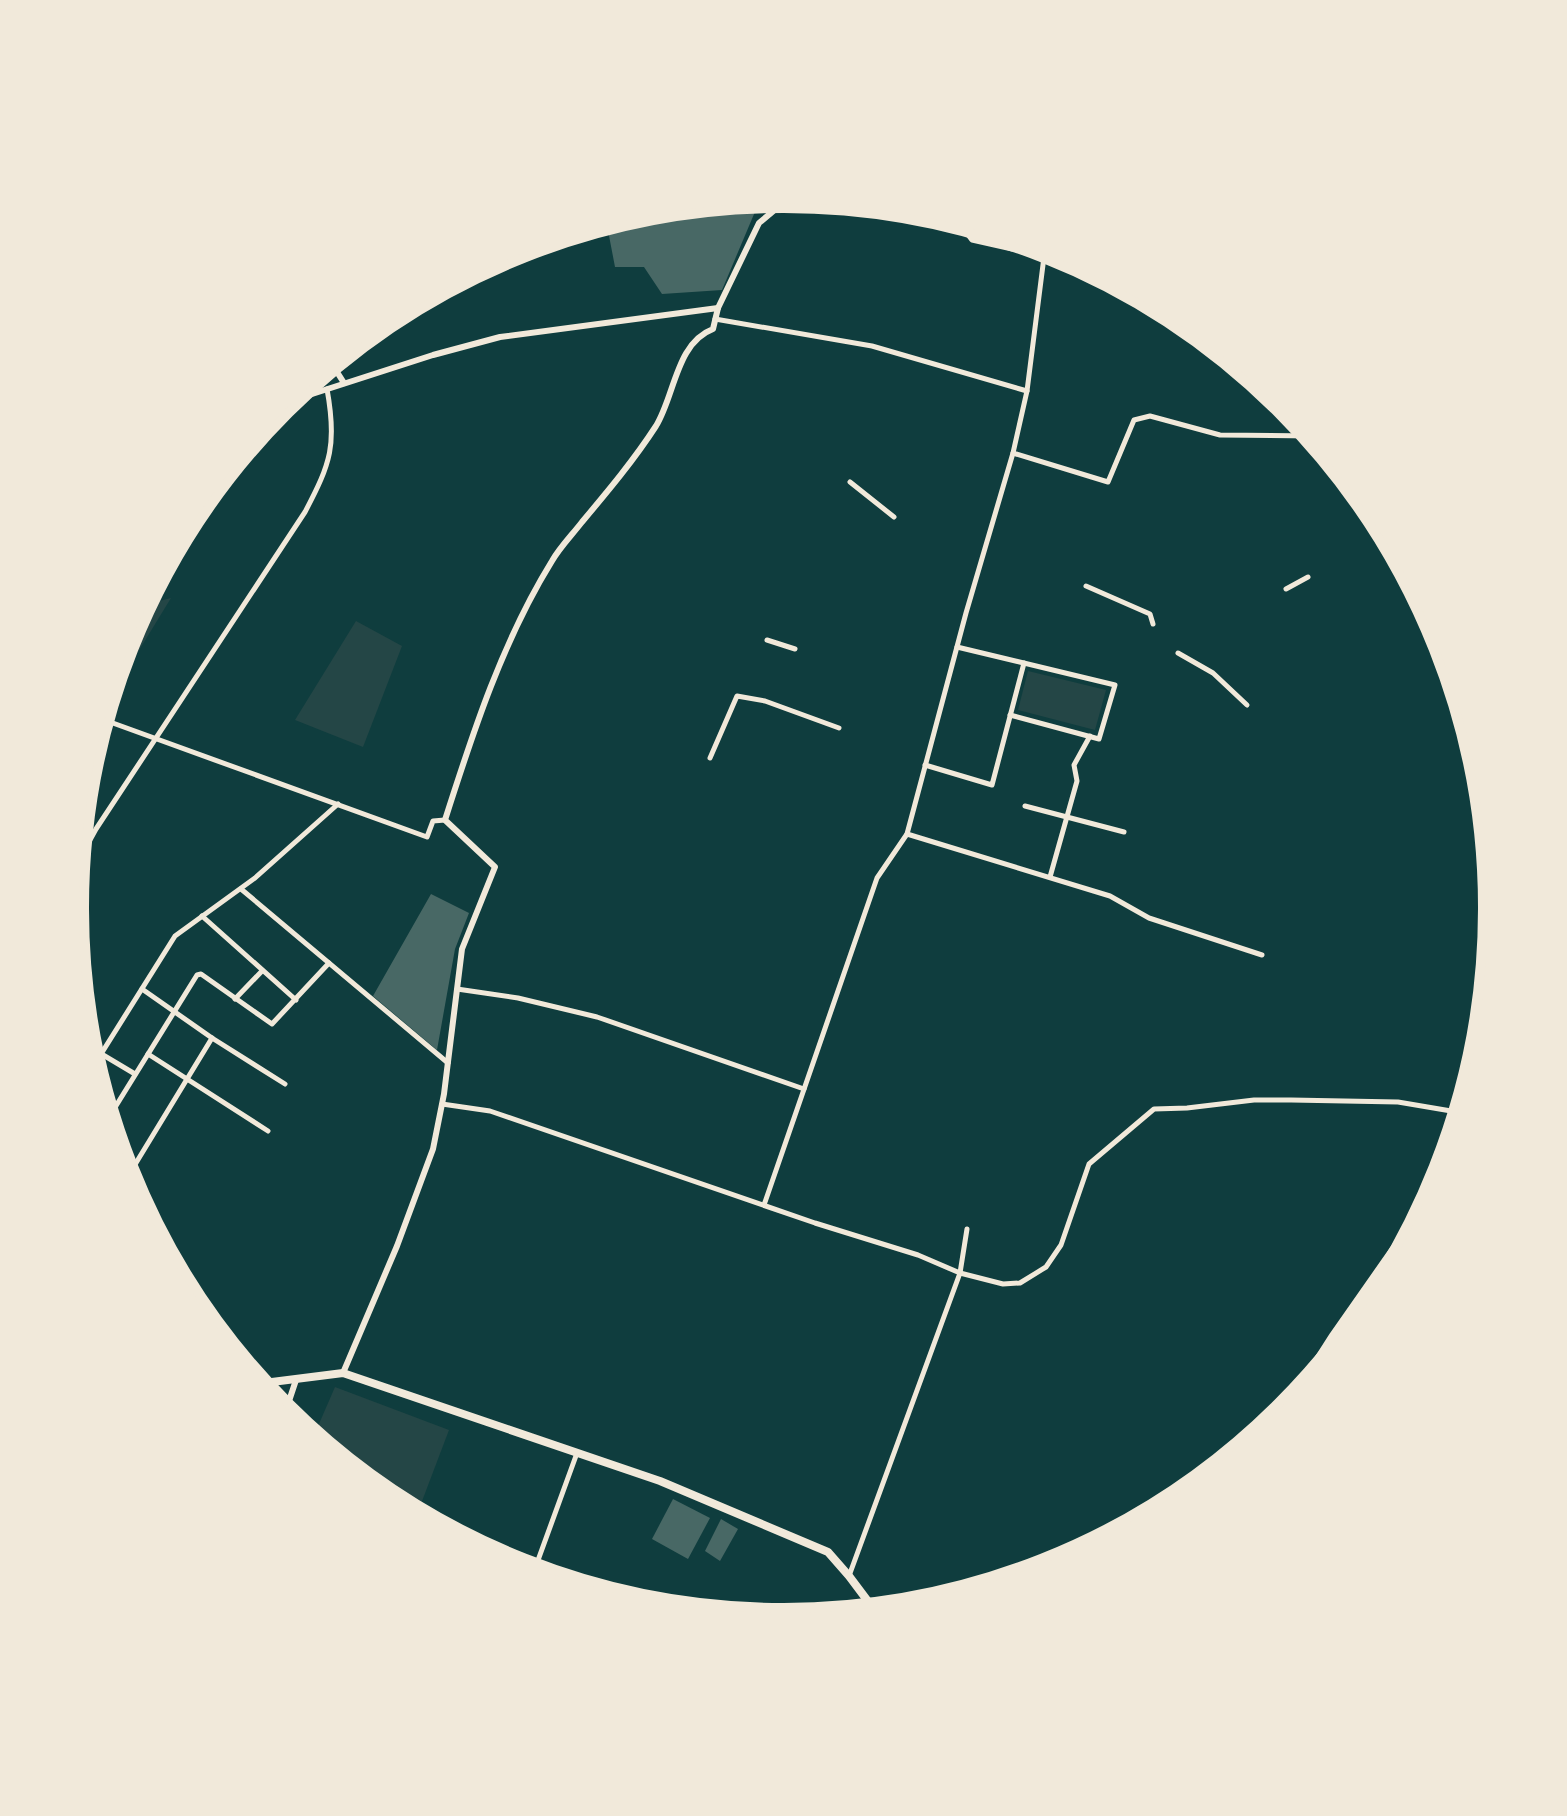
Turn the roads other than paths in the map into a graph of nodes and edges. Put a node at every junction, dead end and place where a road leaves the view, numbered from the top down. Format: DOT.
graph roads {
  1 [pos="780,208"];
  2 [pos="767,209"];
  3 [pos="770,214"];
  4 [pos="966,232"];
  5 [pos="1011,247"];
  6 [pos="1045,260"];
  7 [pos="718,308"];
  8 [pos="715,319"];
  9 [pos="336,371"];
  10 [pos="344,383"];
  11 [pos="327,389"];
  12 [pos="1027,391"];
  13 [pos="308,395"];
  14 [pos="1299,436"];
  15 [pos="1013,453"];
  16 [pos="850,482"];
  17 [pos="894,517"];
  18 [pos="1308,577"];
  19 [pos="1086,586"];
  20 [pos="1286,589"];
  21 [pos="1153,624"];
  22 [pos="767,640"];
  23 [pos="957,647"];
  24 [pos="795,649"];
  25 [pos="1178,653"];
  26 [pos="1024,663"];
  27 [pos="1247,705"];
  28 [pos="1010,715"];
  29 [pos="110,722"];
  30 [pos="839,728"];
  31 [pos="1090,736"];
  32 [pos="158,739"];
  33 [pos="710,758"];
  34 [pos="925,765"];
  35 [pos="338,804"];
  36 [pos="1025,806"];
  37 [pos="1067,817"];
  38 [pos="445,820"];
  39 [pos="1124,832"];
  40 [pos="907,834"];
  41 [pos="87,846"];
  42 [pos="1050,877"];
  43 [pos="241,889"];
  44 [pos="202,916"];
  45 [pos="1262,955"];
  46 [pos="329,963"];
  47 [pos="263,970"];
  48 [pos="142,989"];
  49 [pos="457,989"];
  50 [pos="235,999"];
  51 [pos="296,1000"];
  52 [pos="175,1011"];
  53 [pos="212,1038"];
  54 [pos="101,1054"];
  55 [pos="148,1054"];
  56 [pos="448,1063"];
  57 [pos="135,1074"];
  58 [pos="188,1080"];
  59 [pos="285,1084"];
  60 [pos="804,1089"];
  61 [pos="442,1104"];
  62 [pos="114,1109"];
  63 [pos="1452,1111"];
  64 [pos="268,1131"];
  65 [pos="134,1167"];
  66 [pos="764,1205"];
  67 [pos="967,1229"];
  68 [pos="1396,1245"];
  69 [pos="960,1273"];
  70 [pos="1319,1357"];
  71 [pos="343,1373"];
  72 [pos="296,1380"];
  73 [pos="270,1383"];
  74 [pos="289,1402"];
  75 [pos="577,1453"];
  76 [pos="537,1562"];
  77 [pos="849,1576"];
  78 [pos="869,1603"];
  1 -- 3 [label="street"];
  2 -- 3 [label="street"];
  3 -- 7 [label="street"];
  4 -- 5 [label="street"];
  6 -- 12 [label="street"];
  7 -- 8 [label="street"];
  7 -- 10 [label="street"];
  8 -- 12 [label="street"];
  8 -- 38 [label="street"];
  9 -- 10 [label="street"];
  10 -- 11 [label="street"];
  11 -- 13 [label="street"];
  11 -- 32 [label="street"];
  12 -- 15 [label="street"];
  14 -- 15 [label="street"];
  15 -- 23 [label="street"];
  16 -- 17 [label="street"];
  18 -- 20 [label="street"];
  19 -- 21 [label="street"];
  22 -- 24 [label="street"];
  23 -- 26 [label="street"];
  23 -- 34 [label="street"];
  25 -- 27 [label="street"];
  26 -- 28 [label="street"];
  26 -- 31 [label="street"];
  28 -- 31 [label="street"];
  28 -- 34 [label="street"];
  29 -- 32 [label="street"];
  30 -- 33 [label="street"];
  31 -- 37 [label="street"];
  32 -- 35 [label="street"];
  32 -- 41 [label="street"];
  34 -- 40 [label="street"];
  35 -- 38 [label="street"];
  35 -- 43 [label="street"];
  36 -- 37 [label="street"];
  37 -- 39 [label="street"];
  37 -- 42 [label="street"];
  38 -- 49 [label="street"];
  40 -- 42 [label="street"];
  40 -- 60 [label="street"];
  42 -- 45 [label="street"];
  43 -- 44 [label="street"];
  43 -- 46 [label="street"];
  44 -- 47 [label="street"];
  44 -- 48 [label="street"];
  46 -- 51 [label="street"];
  46 -- 56 [label="street"];
  47 -- 50 [label="street"];
  47 -- 51 [label="street"];
  48 -- 52 [label="street"];
  48 -- 54 [label="street"];
  49 -- 56 [label="street"];
  49 -- 60 [label="street"];
  50 -- 51 [label="street"];
  50 -- 52 [label="street"];
  52 -- 53 [label="street"];
  52 -- 55 [label="street"];
  53 -- 58 [label="street"];
  53 -- 59 [label="street"];
  54 -- 57 [label="street"];
  55 -- 57 [label="street"];
  55 -- 58 [label="street"];
  56 -- 61 [label="street"];
  57 -- 62 [label="street"];
  58 -- 64 [label="street"];
  58 -- 65 [label="street"];
  60 -- 66 [label="street"];
  61 -- 66 [label="street"];
  61 -- 71 [label="street"];
  63 -- 69 [label="street"];
  66 -- 69 [label="street"];
  67 -- 69 [label="street"];
  68 -- 70 [label="main road"];
  69 -- 77 [label="street"];
  71 -- 72 [label="main road"];
  71 -- 75 [label="main road"];
  72 -- 73 [label="main road"];
  72 -- 74 [label="street"];
  75 -- 76 [label="street"];
  75 -- 77 [label="main road"];
  77 -- 78 [label="main road"];
}
